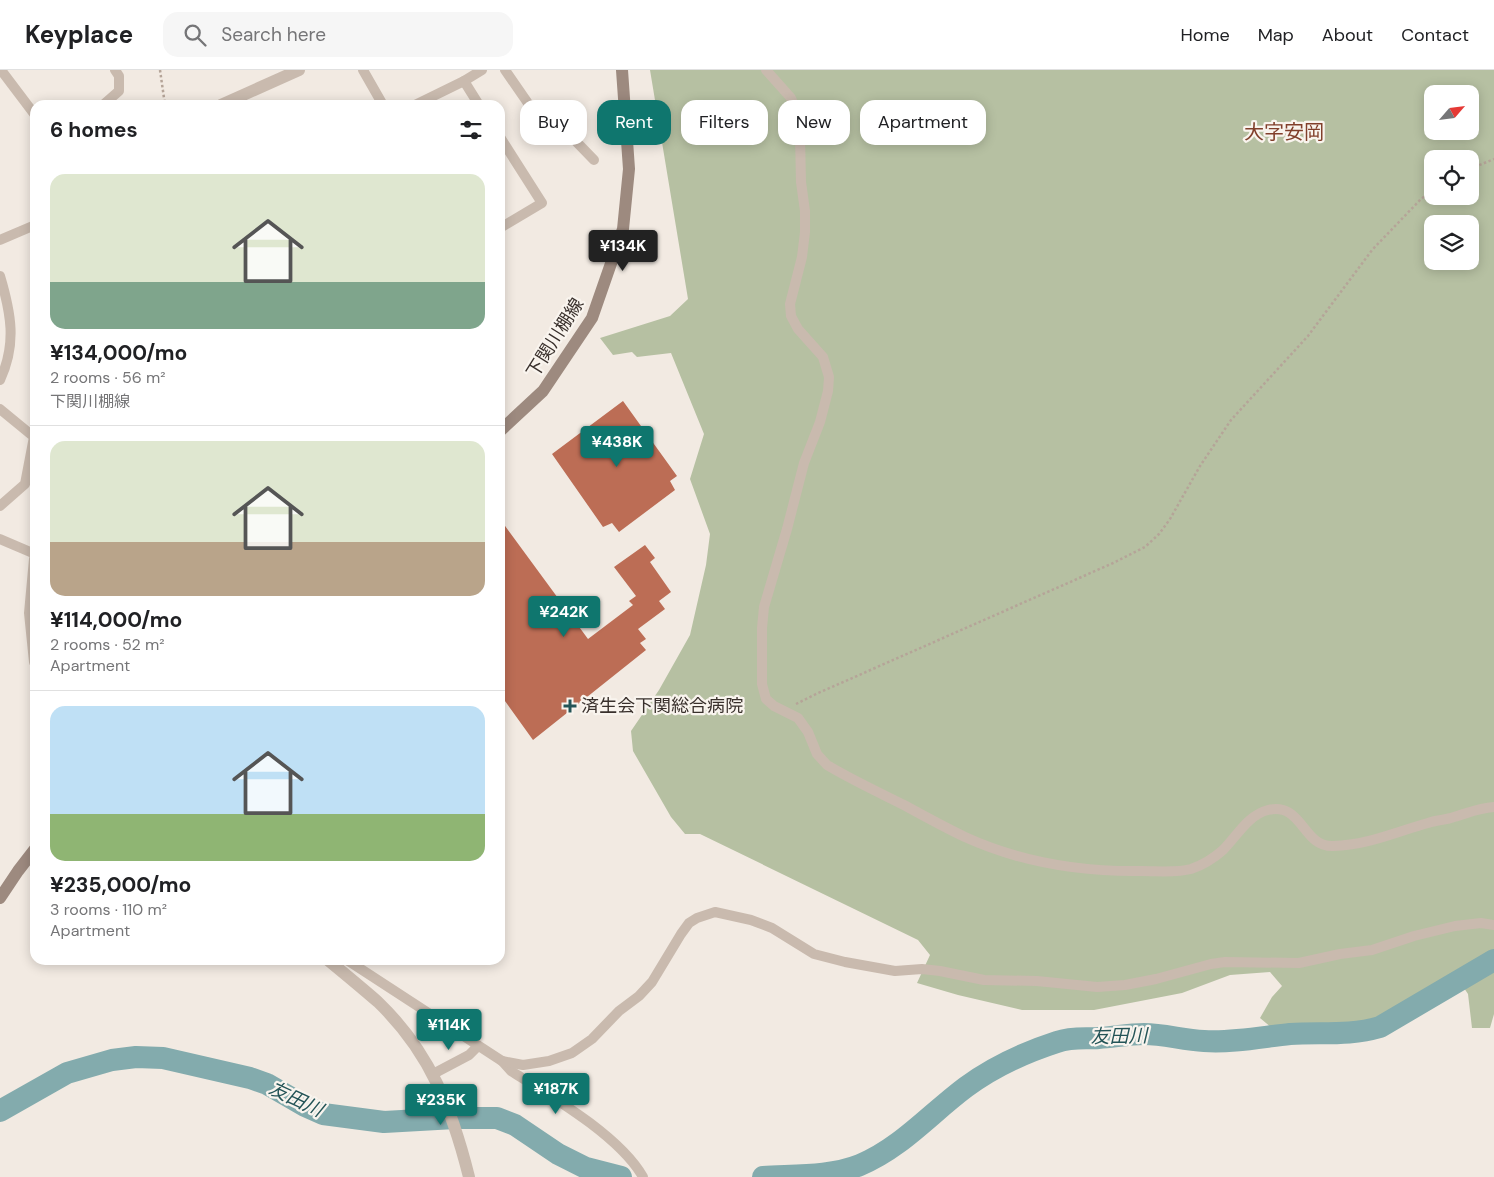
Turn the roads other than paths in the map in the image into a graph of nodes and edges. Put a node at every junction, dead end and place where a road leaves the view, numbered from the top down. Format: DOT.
graph roads {
  1 [pos="1,70"];
  2 [pos="115,70"];
  3 [pos="299,70"];
  4 [pos="363,70"];
  5 [pos="482,70"];
  6 [pos="505,70"];
  7 [pos="622,70"];
  8 [pos="766,70"];
  9 [pos="464,81"];
  10 [pos="109,100"];
  11 [pos="235,100"];
  12 [pos="381,100"];
  13 [pos="425,100"];
  14 [pos="477,100"];
  15 [pos="30,108"];
  16 [pos="505,147"];
  17 [pos="594,160"];
  18 [pos="505,225"];
  19 [pos="30,227"];
  20 [pos="0,240"];
  21 [pos="0,276"];
  22 [pos="0,380"];
  23 [pos="0,409"];
  24 [pos="505,426"];
  25 [pos="30,434"];
  26 [pos="30,458"];
  27 [pos="0,506"];
  28 [pos="0,539"];
  29 [pos="30,552"];
  30 [pos="1494,807"];
  31 [pos="30,856"];
  32 [pos="0,898"];
  33 [pos="1494,925"];
  34 [pos="336,965"];
  35 [pos="355,965"];
  36 [pos="478,1046"];
  37 [pos="502,1061"];
  38 [pos="433,1074"];
  39 [pos="470,1177"];
  40 [pos="643,1177"];
  1 -- 15 [label="street"];
  2 -- 10 [label="street"];
  3 -- 11 [label="street"];
  4 -- 12 [label="street"];
  5 -- 9 [label="street"];
  6 -- 17 [label="street"];
  7 -- 24 [label="main road, 下関川棚線"];
  8 -- 30 [label="street"];
  9 -- 13 [label="street"];
  9 -- 14 [label="street"];
  16 -- 18 [label="street"];
  19 -- 20 [label="street"];
  21 -- 22 [label="street"];
  23 -- 25 [label="street"];
  26 -- 27 [label="street"];
  28 -- 29 [label="street"];
  31 -- 32 [label="main road"];
  33 -- 37 [label="street"];
  34 -- 38 [label="street"];
  35 -- 36 [label="street"];
  36 -- 37 [label="street"];
  36 -- 38 [label="street"];
  37 -- 40 [label="street"];
  38 -- 39 [label="street"];
}
